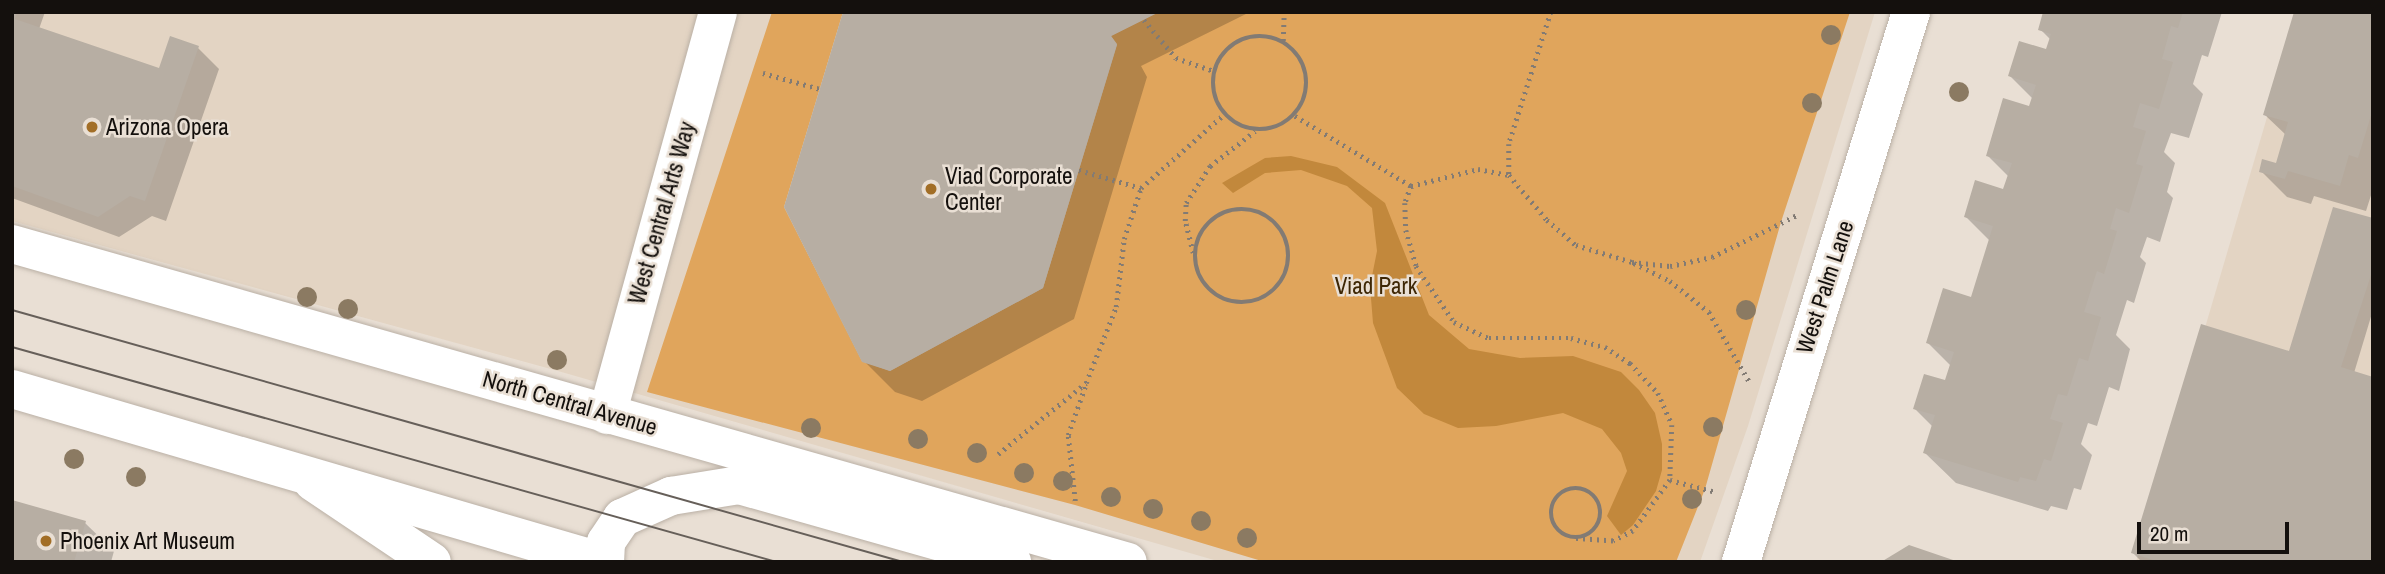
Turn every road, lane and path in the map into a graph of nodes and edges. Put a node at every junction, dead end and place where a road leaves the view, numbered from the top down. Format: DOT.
graph roads {
  1 [pos="718,12"];
  2 [pos="1284,12"];
  3 [pos="1551,12"];
  4 [pos="1911,12"];
  5 [pos="1144,20"];
  6 [pos="1283,41"];
  7 [pos="1213,71"];
  8 [pos="763,73"];
  9 [pos="820,89"];
  10 [pos="1227,112"];
  11 [pos="1295,116"];
  12 [pos="1256,131"];
  13 [pos="1079,170"];
  14 [pos="1509,176"];
  15 [pos="1411,186"];
  16 [pos="1141,187"];
  17 [pos="1855,191"];
  18 [pos="12,244"];
  19 [pos="1194,256"];
  20 [pos="1632,262"];
  21 [pos="1086,383"];
  22 [pos="12,389"];
  23 [pos="607,415"];
  24 [pos="1775,443"];
  25 [pos="998,454"];
  26 [pos="293,470"];
  27 [pos="1574,538"];
  28 [pos="1078,547"];
  29 [pos="432,562"];
  30 [pos="604,562"];
  31 [pos="1012,562"];
  32 [pos="1128,562"];
  33 [pos="1741,562"];
  1 -- 23 [label="main road, West Central Arts Way"];
  2 -- 6 [label="path"];
  3 -- 14 [label="path"];
  4 -- 17 [label="main road, West Palm Lane"];
  5 -- 7 [label="path"];
  6 -- 7 [label="path"];
  6 -- 11 [label="path"];
  7 -- 10 [label="path"];
  8 -- 9 [label="path"];
  10 -- 12 [label="path"];
  10 -- 16 [label="path"];
  11 -- 12 [label="path"];
  11 -- 15 [label="path"];
  12 -- 19 [label="path"];
  13 -- 16 [label="path"];
  14 -- 15 [label="path"];
  14 -- 20 [label="path"];
  15 -- 27 [label="path"];
  16 -- 21 [label="path"];
  17 -- 20 [label="path"];
  17 -- 24 [label="main road, West Palm Lane"];
  18 -- 23 [label="main road, North Central Avenue"];
  19 -- 19 [label="path"];
  20 -- 24 [label="path"];
  21 -- 25 [label="path"];
  21 -- 28 [label="path"];
  22 -- 26 [label="main road"];
  23 -- 28 [label="main road, North Central Avenue"];
  24 -- 33 [label="main road, West Palm Lane"];
  26 -- 29 [label="main road"];
  26 -- 30 [label="main road"];
  27 -- 27 [label="path"];
  28 -- 32 [label="main road, North Central Avenue"];
  30 -- 31 [label="main road"];
}
